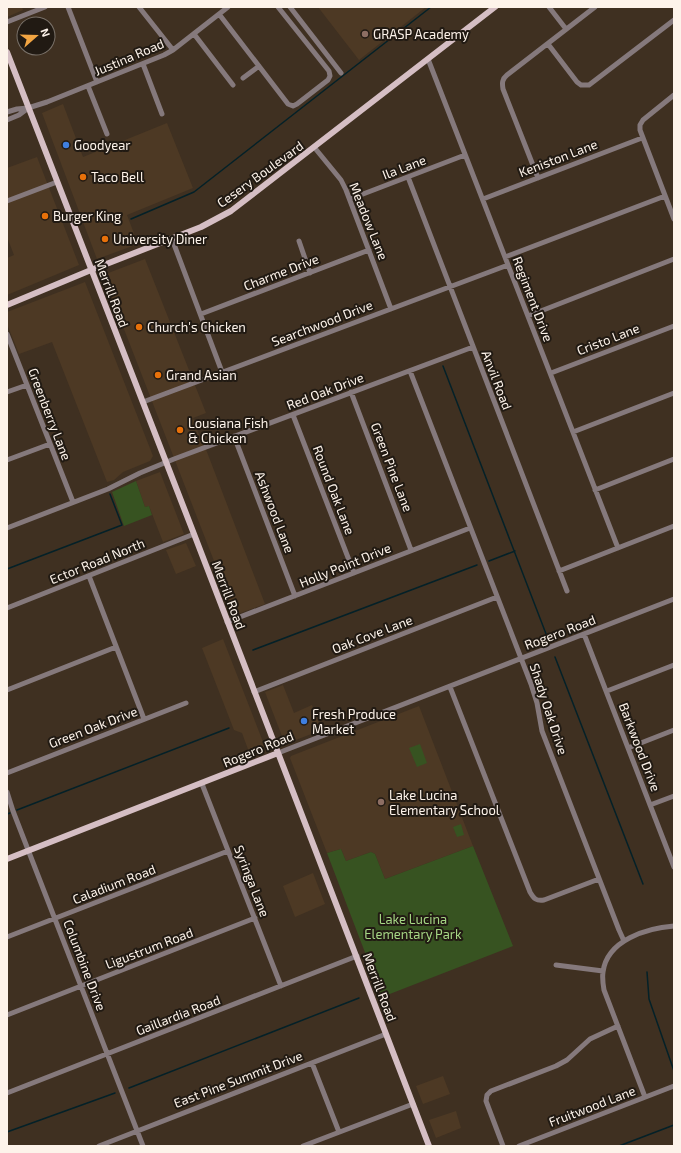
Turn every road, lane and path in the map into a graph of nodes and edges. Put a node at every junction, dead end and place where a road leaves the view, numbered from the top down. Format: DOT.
graph roads {
  1 [pos="45,7"];
  2 [pos="68,7"];
  3 [pos="139,7"];
  4 [pos="228,7"];
  5 [pos="278,7"];
  6 [pos="290,7"];
  7 [pos="495,7"];
  8 [pos="549,7"];
  9 [pos="595,7"];
  10 [pos="219,14"];
  11 [pos="674,20"];
  12 [pos="7,22"];
  13 [pos="566,29"];
  14 [pos="194,34"];
  15 [pos="548,44"];
  16 [pos="173,50"];
  17 [pos="7,52"];
  18 [pos="428,59"];
  19 [pos="143,64"];
  20 [pos="258,66"];
  21 [pos="341,73"];
  22 [pos="243,78"];
  23 [pos="97,82"];
  24 [pos="233,85"];
  25 [pos="88,86"];
  26 [pos="674,95"];
  27 [pos="28,108"];
  28 [pos="7,112"];
  29 [pos="162,114"];
  30 [pos="7,120"];
  31 [pos="107,134"];
  32 [pos="642,138"];
  33 [pos="314,147"];
  34 [pos="465,155"];
  35 [pos="408,177"];
  36 [pos="538,178"];
  37 [pos="57,182"];
  38 [pos="665,196"];
  39 [pos="350,199"];
  40 [pos="483,199"];
  41 [pos="7,201"];
  42 [pos="674,219"];
  43 [pos="172,239"];
  44 [pos="299,241"];
  45 [pos="369,250"];
  46 [pos="505,257"];
  47 [pos="674,259"];
  48 [pos="508,265"];
  49 [pos="91,270"];
  50 [pos="310,273"];
  51 [pos="450,287"];
  52 [pos="7,305"];
  53 [pos="391,309"];
  54 [pos="200,314"];
  55 [pos="528,316"];
  56 [pos="674,326"];
  57 [pos="7,334"];
  58 [pos="473,347"];
  59 [pos="410,371"];
  60 [pos="222,372"];
  61 [pos="551,373"];
  62 [pos="27,384"];
  63 [pos="7,392"];
  64 [pos="351,392"];
  65 [pos="674,393"];
  66 [pos="143,402"];
  67 [pos="293,414"];
  68 [pos="573,432"];
  69 [pos="234,436"];
  70 [pos="50,444"];
  71 [pos="7,460"];
  72 [pos="674,460"];
  73 [pos="166,462"];
  74 [pos="595,490"];
  75 [pos="73,502"];
  76 [pos="674,526"];
  77 [pos="7,528"];
  78 [pos="470,528"];
  79 [pos="194,534"];
  80 [pos="618,548"];
  81 [pos="412,550"];
  82 [pos="559,571"];
  83 [pos="354,573"];
  84 [pos="90,576"];
  85 [pos="567,591"];
  86 [pos="295,596"];
  87 [pos="497,597"];
  88 [pos="674,599"];
  89 [pos="7,608"];
  90 [pos="227,622"];
  91 [pos="584,634"];
  92 [pos="116,647"];
  93 [pos="521,659"];
  94 [pos="674,665"];
  95 [pos="450,687"];
  96 [pos="7,690"];
  97 [pos="606,691"];
  98 [pos="254,692"];
  99 [pos="186,703"];
  100 [pos="144,719"];
  101 [pos="674,730"];
  102 [pos="628,748"];
  103 [pos="278,753"];
  104 [pos="7,773"];
  105 [pos="202,784"];
  106 [pos="7,792"];
  107 [pos="674,796"];
  108 [pos="650,805"];
  109 [pos="28,851"];
  110 [pos="228,851"];
  111 [pos="7,859"];
  112 [pos="673,864"];
  113 [pos="599,879"];
  114 [pos="55,918"];
  115 [pos="255,918"];
  116 [pos="674,926"];
  117 [pos="7,937"];
  118 [pos="624,940"];
  119 [pos="357,956"];
  120 [pos="556,965"];
  121 [pos="603,972"];
  122 [pos="81,986"];
  123 [pos="281,986"];
  124 [pos="7,1015"];
  125 [pos="618,1026"];
  126 [pos="386,1034"];
  127 [pos="108,1054"];
  128 [pos="312,1063"];
  129 [pos="674,1086"];
  130 [pos="7,1093"];
  131 [pos="645,1097"];
  132 [pos="413,1104"];
  133 [pos="137,1131"];
  134 [pos="339,1132"];
  135 [pos="99,1146"];
  136 [pos="143,1146"];
  137 [pos="303,1146"];
  138 [pos="429,1146"];
  139 [pos="503,1146"];
  140 [pos="519,1146"];
  1 -- 12 [label="street"];
  2 -- 23 [label="street"];
  3 -- 16 [label="street"];
  4 -- 10 [label="street, Justina Road"];
  5 -- 20 [label="street"];
  6 -- 21 [label="street"];
  7 -- 18 [label="main road, Cesery Boulevard"];
  8 -- 13 [label="street"];
  9 -- 13 [label="street"];
  10 -- 14 [label="street, Justina Road"];
  10 -- 20 [label="street"];
  11 -- 15 [label="street"];
  13 -- 15 [label="street"];
  14 -- 16 [label="street, Justina Road"];
  14 -- 24 [label="street"];
  15 -- 36 [label="street"];
  16 -- 19 [label="street, Justina Road"];
  17 -- 27 [label="main road, Merrill Road"];
  18 -- 33 [label="main road, Cesery Boulevard"];
  18 -- 34 [label="street, Regiment Drive"];
  19 -- 23 [label="street, Justina Road"];
  19 -- 29 [label="street"];
  20 -- 22 [label="street"];
  23 -- 25 [label="street, Justina Road"];
  25 -- 27 [label="street, Justina Road"];
  25 -- 31 [label="street"];
  26 -- 32 [label="street"];
  27 -- 28 [label="street"];
  27 -- 30 [label="street"];
  27 -- 37 [label="main road, Merrill Road"];
  32 -- 36 [label="street, Keniston Lane"];
  32 -- 38 [label="street"];
  33 -- 39 [label="street, Meadow Lane"];
  33 -- 43 [label="main road, Cesery Boulevard"];
  34 -- 35 [label="street, Ila Lane"];
  34 -- 40 [label="street, Regiment Drive"];
  35 -- 39 [label="street, Ila Lane"];
  35 -- 51 [label="street, Anvil Road"];
  36 -- 40 [label="street, Keniston Lane"];
  37 -- 41 [label="street"];
  37 -- 49 [label="main road, Merrill Road"];
  38 -- 42 [label="street"];
  38 -- 46 [label="street"];
  39 -- 45 [label="street, Meadow Lane"];
  40 -- 46 [label="street, Regiment Drive"];
  43 -- 49 [label="main road, Cesery Boulevard"];
  43 -- 54 [label="street"];
  44 -- 50 [label="street"];
  45 -- 50 [label="street, Charme Drive"];
  45 -- 53 [label="street, Meadow Lane"];
  46 -- 48 [label="street, Regiment Drive"];
  47 -- 55 [label="street"];
  48 -- 51 [label="street, Searchwood Drive"];
  48 -- 55 [label="street, Regiment Drive"];
  49 -- 52 [label="main road, Cesery Boulevard"];
  49 -- 66 [label="main road, Merrill Road"];
  50 -- 54 [label="street, Charme Drive"];
  51 -- 53 [label="street, Searchwood Drive"];
  51 -- 58 [label="street, Anvil Road"];
  53 -- 60 [label="street, Searchwood Drive"];
  54 -- 60 [label="street"];
  55 -- 61 [label="street, Regiment Drive"];
  56 -- 61 [label="street, Cristo Lane"];
  57 -- 62 [label="street, Greenberry Lane"];
  58 -- 59 [label="street, Red Oak Drive"];
  58 -- 82 [label="street, Anvil Road"];
  59 -- 64 [label="street, Red Oak Drive"];
  59 -- 78 [label="street, Shady Oak Drive"];
  60 -- 66 [label="street, Searchwood Drive"];
  61 -- 68 [label="street, Regiment Drive"];
  62 -- 63 [label="street"];
  62 -- 70 [label="street, Greenberry Lane"];
  64 -- 67 [label="street, Red Oak Drive"];
  64 -- 81 [label="street, Green Pine Lane"];
  65 -- 68 [label="street"];
  66 -- 73 [label="main road, Merrill Road"];
  67 -- 69 [label="street, Red Oak Drive"];
  67 -- 83 [label="street, Round Oak Lane"];
  68 -- 74 [label="street, Regiment Drive"];
  69 -- 73 [label="street, Red Oak Drive"];
  69 -- 86 [label="street, Ashwood Lane"];
  70 -- 71 [label="street"];
  70 -- 75 [label="street, Greenberry Lane"];
  72 -- 74 [label="street"];
  73 -- 75 [label="street, Red Oak Drive"];
  73 -- 79 [label="main road, Merrill Road"];
  74 -- 80 [label="street, Regiment Drive"];
  75 -- 77 [label="street, Red Oak Drive"];
  76 -- 80 [label="street"];
  78 -- 81 [label="street, Holly Point Drive"];
  78 -- 87 [label="street, Shady Oak Drive"];
  79 -- 84 [label="street, Ector Road North"];
  79 -- 90 [label="main road, Merrill Road"];
  80 -- 82 [label="street"];
  81 -- 83 [label="street, Holly Point Drive"];
  82 -- 85 [label="street, Anvil Road"];
  83 -- 86 [label="street, Holly Point Drive"];
  84 -- 89 [label="street, Ector Road North"];
  84 -- 92 [label="street"];
  86 -- 90 [label="street, Holly Point Drive"];
  87 -- 93 [label="street, Shady Oak Drive"];
  87 -- 98 [label="street, Oak Cove Lane"];
  88 -- 91 [label="street, Rogero Road"];
  90 -- 98 [label="main road, Merrill Road"];
  91 -- 93 [label="street, Rogero Road"];
  91 -- 97 [label="street, Barkwood Drive"];
  92 -- 96 [label="street"];
  92 -- 100 [label="street"];
  93 -- 95 [label="street, Rogero Road"];
  93 -- 113 [label="street, Shady Oak Drive"];
  94 -- 97 [label="street"];
  95 -- 103 [label="street, Rogero Road"];
  95 -- 113 [label="street"];
  97 -- 102 [label="street, Barkwood Drive"];
  98 -- 103 [label="main road, Merrill Road"];
  99 -- 100 [label="street, Green Oak Drive"];
  100 -- 104 [label="street, Green Oak Drive"];
  101 -- 102 [label="street"];
  102 -- 108 [label="street, Barkwood Drive"];
  103 -- 105 [label="main road, Rogero Road"];
  103 -- 119 [label="main road, Merrill Road"];
  105 -- 109 [label="main road, Rogero Road"];
  105 -- 110 [label="street, Syringa Lane"];
  106 -- 109 [label="street, Columbine Drive"];
  107 -- 108 [label="street"];
  108 -- 112 [label="street, Barkwood Drive"];
  109 -- 111 [label="main road, Rogero Road"];
  109 -- 114 [label="street, Columbine Drive"];
  110 -- 114 [label="street, Caladium Road"];
  110 -- 115 [label="street, Syringa Lane"];
  113 -- 118 [label="street, Shady Oak Drive"];
  114 -- 117 [label="street, Caladium Road"];
  114 -- 122 [label="street, Columbine Drive"];
  115 -- 122 [label="street, Ligustrum Road"];
  115 -- 123 [label="street, Syringa Lane"];
  116 -- 118 [label="street"];
  118 -- 121 [label="street"];
  119 -- 123 [label="street, Gaillardia Road"];
  119 -- 126 [label="main road, Merrill Road"];
  120 -- 121 [label="street"];
  121 -- 125 [label="street"];
  122 -- 124 [label="street, Ligustrum Road"];
  122 -- 127 [label="street, Columbine Drive"];
  123 -- 127 [label="street, Gaillardia Road"];
  125 -- 131 [label="street"];
  125 -- 139 [label="street"];
  126 -- 128 [label="street, East Pine Summit Drive"];
  126 -- 132 [label="main road, Merrill Road"];
  127 -- 130 [label="street, Gaillardia Road"];
  127 -- 133 [label="street, Columbine Drive"];
  128 -- 133 [label="street, East Pine Summit Drive"];
  128 -- 134 [label="street"];
  129 -- 131 [label="street, Fruitwood Lane"];
  131 -- 140 [label="street, Fruitwood Lane"];
  132 -- 134 [label="street"];
  132 -- 138 [label="main road, Merrill Road"];
  133 -- 135 [label="street, East Pine Summit Drive"];
  133 -- 136 [label="street, Columbine Drive"];
  134 -- 137 [label="street"];
}
